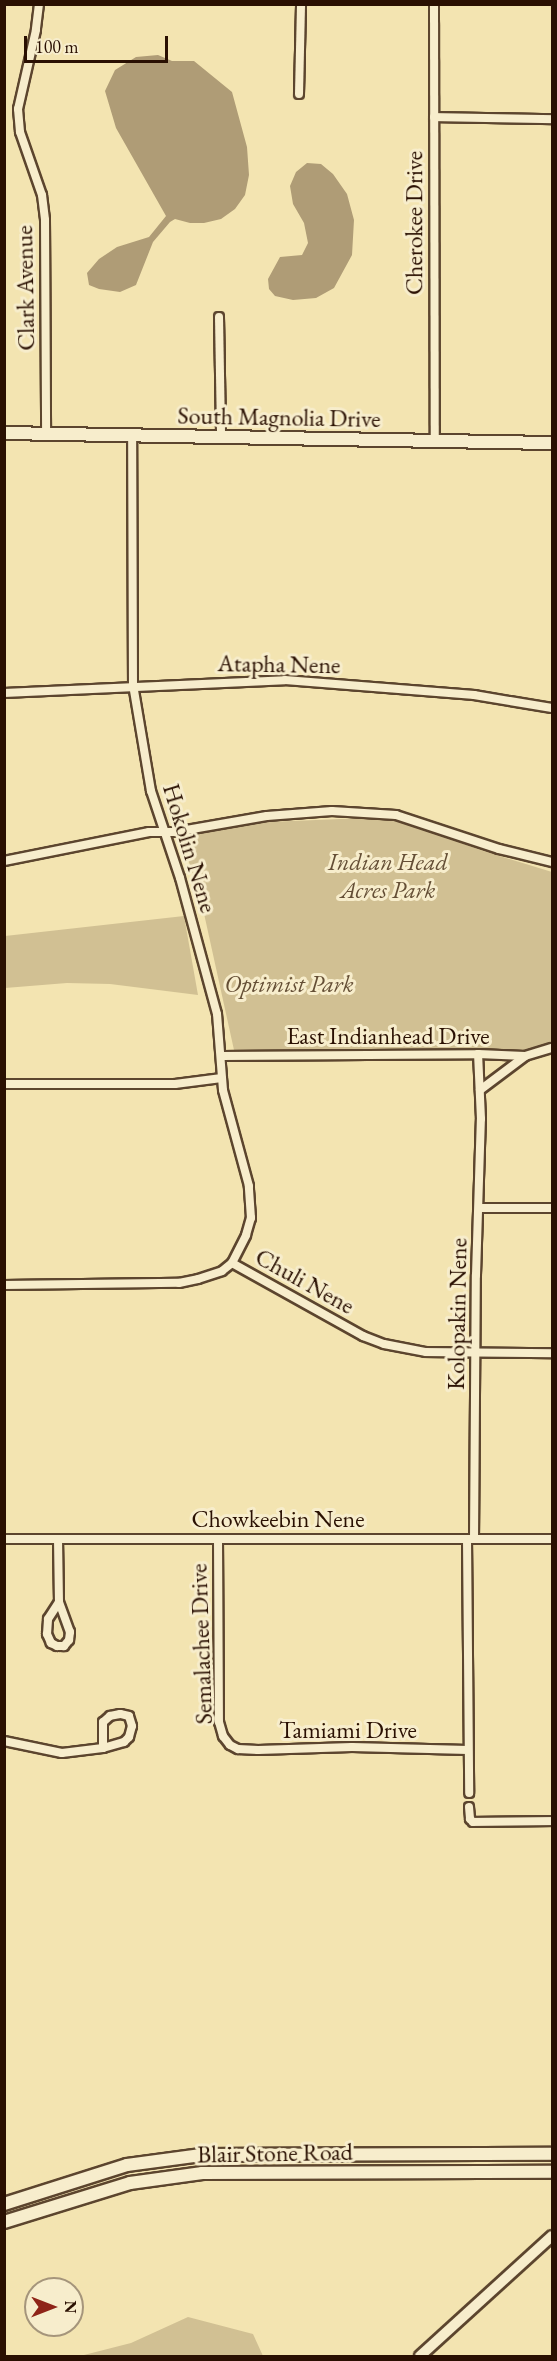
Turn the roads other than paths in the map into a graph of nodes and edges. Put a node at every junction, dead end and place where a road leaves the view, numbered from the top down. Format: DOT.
graph roads {
  1 [pos="39,4"];
  2 [pos="301,4"];
  3 [pos="434,4"];
  4 [pos="299,94"];
  5 [pos="434,117"];
  6 [pos="552,119"];
  7 [pos="219,318"];
  8 [pos="4,433"];
  9 [pos="46,434"];
  10 [pos="132,436"];
  11 [pos="221,437"];
  12 [pos="435,441"];
  13 [pos="552,443"];
  14 [pos="133,686"];
  15 [pos="4,693"];
  16 [pos="552,708"];
  17 [pos="164,832"];
  18 [pos="4,861"];
  19 [pos="552,861"];
  20 [pos="552,1048"];
  21 [pos="478,1054"];
  22 [pos="222,1056"];
  23 [pos="525,1056"];
  24 [pos="222,1078"];
  25 [pos="4,1084"];
  26 [pos="480,1090"];
  27 [pos="479,1208"];
  28 [pos="552,1208"];
  29 [pos="232,1263"];
  30 [pos="4,1285"];
  31 [pos="477,1353"];
  32 [pos="552,1353"];
  33 [pos="4,1539"];
  34 [pos="58,1539"];
  35 [pos="218,1539"];
  36 [pos="470,1539"];
  37 [pos="552,1539"];
  38 [pos="59,1602"];
  39 [pos="4,1741"];
  40 [pos="230,1745"];
  41 [pos="103,1748"];
  42 [pos="468,1750"];
  43 [pos="469,1793"];
  44 [pos="469,1807"];
  45 [pos="552,1821"];
  46 [pos="311,2154"];
  47 [pos="444,2154"];
  48 [pos="464,2154"];
  49 [pos="552,2154"];
  50 [pos="127,2165"];
  51 [pos="444,2172"];
  52 [pos="464,2172"];
  53 [pos="552,2172"];
  54 [pos="311,2173"];
  55 [pos="130,2183"];
  56 [pos="4,2204"];
  57 [pos="4,2222"];
  58 [pos="552,2236"];
  59 [pos="420,2356"];
  1 -- 9 [label="street, Clark Avenue"];
  2 -- 4 [label="street"];
  3 -- 5 [label="street, Cherokee Drive"];
  5 -- 6 [label="street"];
  5 -- 12 [label="street, Cherokee Drive"];
  7 -- 11 [label="street"];
  8 -- 9 [label="main road, South Magnolia Drive"];
  9 -- 10 [label="main road, South Magnolia Drive"];
  10 -- 11 [label="main road, South Magnolia Drive"];
  10 -- 14 [label="street, Hokolin Nene"];
  11 -- 12 [label="main road, South Magnolia Drive"];
  12 -- 13 [label="main road, South Magnolia Drive"];
  14 -- 15 [label="street, Atapha Nene"];
  14 -- 16 [label="street, Atapha Nene"];
  14 -- 17 [label="street, Hokolin Nene"];
  17 -- 18 [label="street"];
  17 -- 19 [label="street"];
  17 -- 22 [label="street, Hokolin Nene"];
  20 -- 23 [label="street, East Indianhead Drive"];
  21 -- 22 [label="street, East Indianhead Drive"];
  21 -- 23 [label="street, East Indianhead Drive"];
  21 -- 26 [label="street, Kolopakin Nene"];
  22 -- 24 [label="street, Hokolin Nene"];
  23 -- 26 [label="street"];
  24 -- 25 [label="street"];
  24 -- 29 [label="street, Hokolin Nene"];
  26 -- 27 [label="street, Kolopakin Nene"];
  27 -- 28 [label="street"];
  27 -- 31 [label="street, Kolopakin Nene"];
  29 -- 30 [label="street, Chuli Nene"];
  29 -- 31 [label="street, Chuli Nene"];
  31 -- 32 [label="street, Chuli Nene"];
  31 -- 36 [label="street, Kolopakin Nene"];
  33 -- 34 [label="street, Chowkeebin Nene"];
  34 -- 35 [label="street, Chowkeebin Nene"];
  34 -- 38 [label="street"];
  35 -- 36 [label="street, Chowkeebin Nene"];
  35 -- 40 [label="street, Semalachee Drive"];
  36 -- 37 [label="street, Chowkeebin Nene"];
  36 -- 42 [label="street, Kolopakin Nene"];
  38 -- 38 [label="street"];
  39 -- 41 [label="street"];
  40 -- 42 [label="street, Tamiami Drive"];
  41 -- 41 [label="street"];
  42 -- 43 [label="street, Kolopakin Nene"];
  44 -- 45 [label="street"];
  46 -- 47 [label="main road, Blair Stone Road"];
  46 -- 50 [label="main road, Blair Stone Road"];
  46 -- 54 [label="main road"];
  47 -- 48 [label="main road, Blair Stone Road"];
  47 -- 51 [label="main road"];
  48 -- 49 [label="main road, Blair Stone Road"];
  48 -- 52 [label="main road"];
  50 -- 55 [label="main road"];
  50 -- 56 [label="main road, Blair Stone Road"];
  51 -- 52 [label="main road, Blair Stone Road"];
  51 -- 54 [label="main road, Blair Stone Road"];
  52 -- 53 [label="main road, Blair Stone Road"];
  54 -- 55 [label="main road, Blair Stone Road"];
  55 -- 57 [label="main road, Blair Stone Road"];
  58 -- 59 [label="street"];
}
